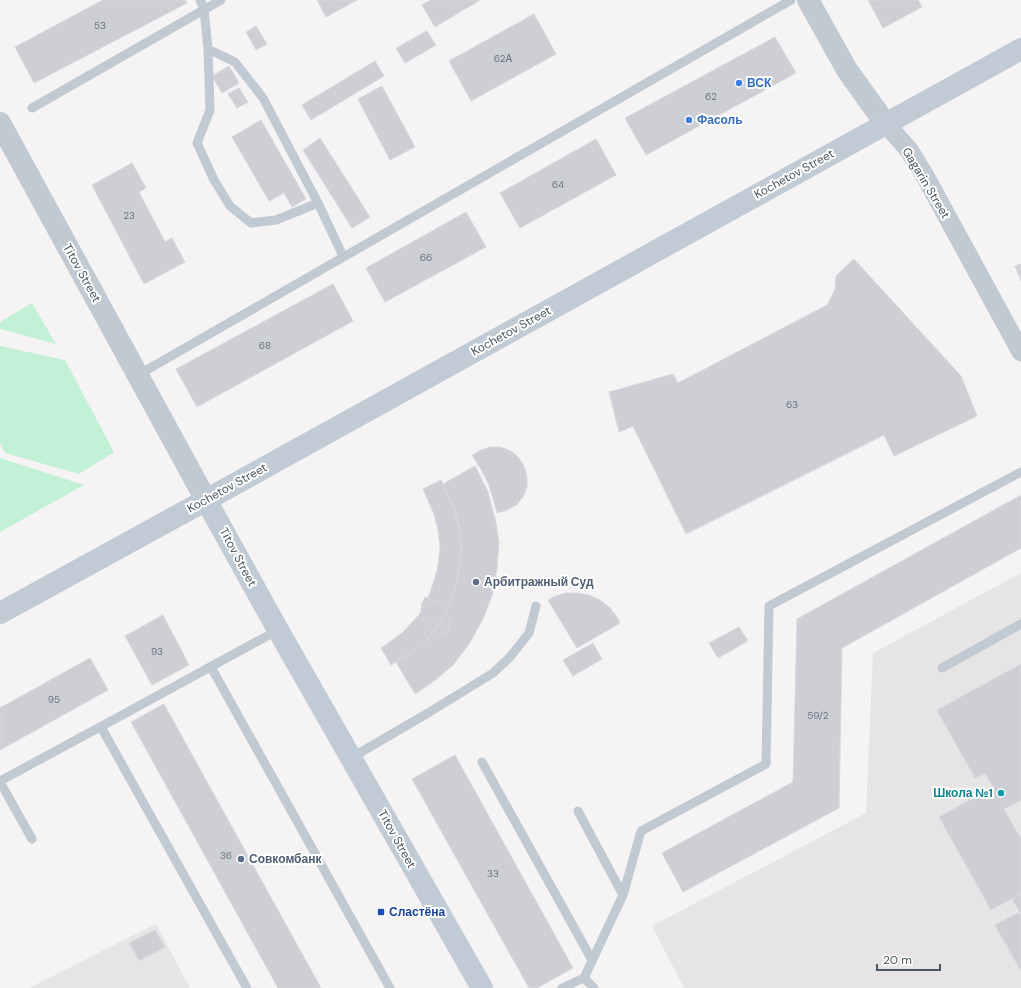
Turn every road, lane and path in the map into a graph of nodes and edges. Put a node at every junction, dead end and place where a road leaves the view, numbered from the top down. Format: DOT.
graph roads {
  1 [pos="200,0"];
  2 [pos="221,0"];
  3 [pos="791,0"];
  4 [pos="808,0"];
  5 [pos="204,9"];
  6 [pos="208,49"];
  7 [pos="1021,49"];
  8 [pos="32,108"];
  9 [pos="0,123"];
  10 [pos="885,123"];
  11 [pos="318,203"];
  12 [pos="343,256"];
  13 [pos="1021,352"];
  14 [pos="138,375"];
  15 [pos="1021,472"];
  16 [pos="206,500"];
  17 [pos="536,606"];
  18 [pos="0,613"];
  19 [pos="1021,624"];
  20 [pos="278,630"];
  21 [pos="211,667"];
  22 [pos="942,668"];
  23 [pos="101,727"];
  24 [pos="351,758"];
  25 [pos="482,762"];
  26 [pos="0,781"];
  27 [pos="578,811"];
  28 [pos="32,839"];
  29 [pos="623,895"];
  30 [pos="592,960"];
  31 [pos="584,978"];
  32 [pos="247,988"];
  33 [pos="390,988"];
  34 [pos="482,988"];
  35 [pos="562,988"];
  36 [pos="594,988"];
  1 -- 5 [label="lane"];
  2 -- 5 [label="lane"];
  3 -- 12 [label="lane"];
  4 -- 10 [label="street, Gagarin Street"];
  5 -- 6 [label="lane"];
  5 -- 8 [label="lane"];
  6 -- 11 [label="lane"];
  6 -- 11 [label="lane"];
  7 -- 10 [label="main road, Kochetov Street"];
  9 -- 14 [label="street, Titov Street"];
  10 -- 13 [label="street, Gagarin Street"];
  10 -- 16 [label="main road, Kochetov Street"];
  11 -- 12 [label="lane"];
  12 -- 14 [label="lane"];
  14 -- 16 [label="street, Titov Street"];
  15 -- 29 [label="lane"];
  16 -- 18 [label="main road, Kochetov Street"];
  16 -- 20 [label="main road, Titov Street"];
  17 -- 24 [label="lane"];
  19 -- 22 [label="lane"];
  20 -- 21 [label="lane"];
  20 -- 24 [label="main road, Titov Street"];
  21 -- 23 [label="lane"];
  21 -- 33 [label="lane"];
  23 -- 26 [label="lane"];
  23 -- 32 [label="lane"];
  24 -- 34 [label="main road, Titov Street"];
  25 -- 30 [label="lane"];
  26 -- 28 [label="lane"];
  27 -- 29 [label="lane"];
  29 -- 30 [label="lane"];
  30 -- 31 [label="lane"];
  31 -- 35 [label="lane"];
  31 -- 36 [label="lane"];
}
